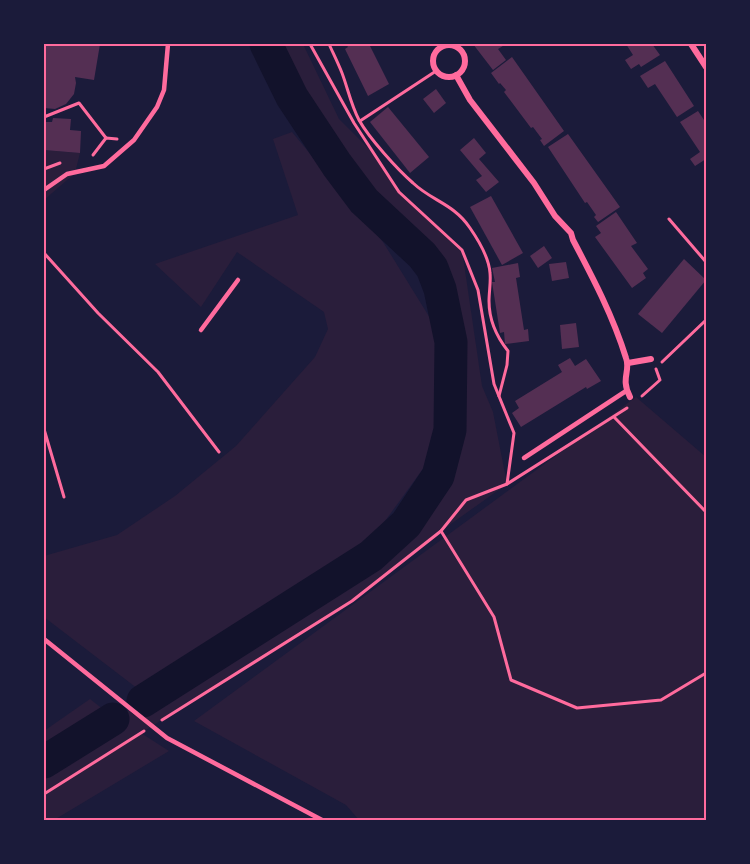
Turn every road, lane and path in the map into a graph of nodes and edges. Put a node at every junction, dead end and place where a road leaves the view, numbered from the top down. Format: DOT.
graph roads {
  1 [pos="168,44"];
  2 [pos="310,44"];
  3 [pos="329,44"];
  4 [pos="691,44"];
  5 [pos="437,46"];
  6 [pos="706,67"];
  7 [pos="436,71"];
  8 [pos="456,75"];
  9 [pos="44,117"];
  10 [pos="359,121"];
  11 [pos="354,123"];
  12 [pos="106,138"];
  13 [pos="134,140"];
  14 [pos="82,158"];
  15 [pos="71,161"];
  16 [pos="44,169"];
  17 [pos="44,190"];
  18 [pos="669,219"];
  19 [pos="44,252"];
  20 [pos="706,262"];
  21 [pos="238,280"];
  22 [pos="706,320"];
  23 [pos="201,330"];
  24 [pos="651,359"];
  25 [pos="628,363"];
  26 [pos="626,390"];
  27 [pos="499,398"];
  28 [pos="640,398"];
  29 [pos="631,401"];
  30 [pos="614,417"];
  31 [pos="44,429"];
  32 [pos="219,452"];
  33 [pos="524,458"];
  34 [pos="507,484"];
  35 [pos="64,497"];
  36 [pos="706,512"];
  37 [pos="441,531"];
  38 [pos="44,639"];
  39 [pos="706,674"];
  40 [pos="161,721"];
  41 [pos="151,727"];
  42 [pos="44,794"];
  43 [pos="322,820"];
  1 -- 13 [label="lane"];
  2 -- 11 [label="path"];
  3 -- 10 [label="path"];
  4 -- 6 [label="street"];
  5 -- 7 [label="street"];
  5 -- 8 [label="street"];
  7 -- 8 [label="street"];
  7 -- 10 [label="path"];
  8 -- 25 [label="street"];
  9 -- 12 [label="path"];
  10 -- 11 [label="path"];
  10 -- 27 [label="path"];
  11 -- 27 [label="path"];
  12 -- 13 [label="path"];
  12 -- 14 [label="path"];
  13 -- 17 [label="lane"];
  15 -- 16 [label="path"];
  18 -- 20 [label="path"];
  19 -- 32 [label="path"];
  21 -- 23 [label="lane"];
  22 -- 28 [label="path"];
  24 -- 25 [label="street"];
  25 -- 26 [label="street"];
  26 -- 29 [label="street"];
  26 -- 33 [label="lane"];
  27 -- 34 [label="path"];
  29 -- 30 [label="path"];
  30 -- 34 [label="path"];
  30 -- 36 [label="path"];
  31 -- 35 [label="path"];
  34 -- 37 [label="path"];
  37 -- 39 [label="path"];
  37 -- 40 [label="path"];
  38 -- 43 [label="lane"];
  41 -- 42 [label="path"];
}
